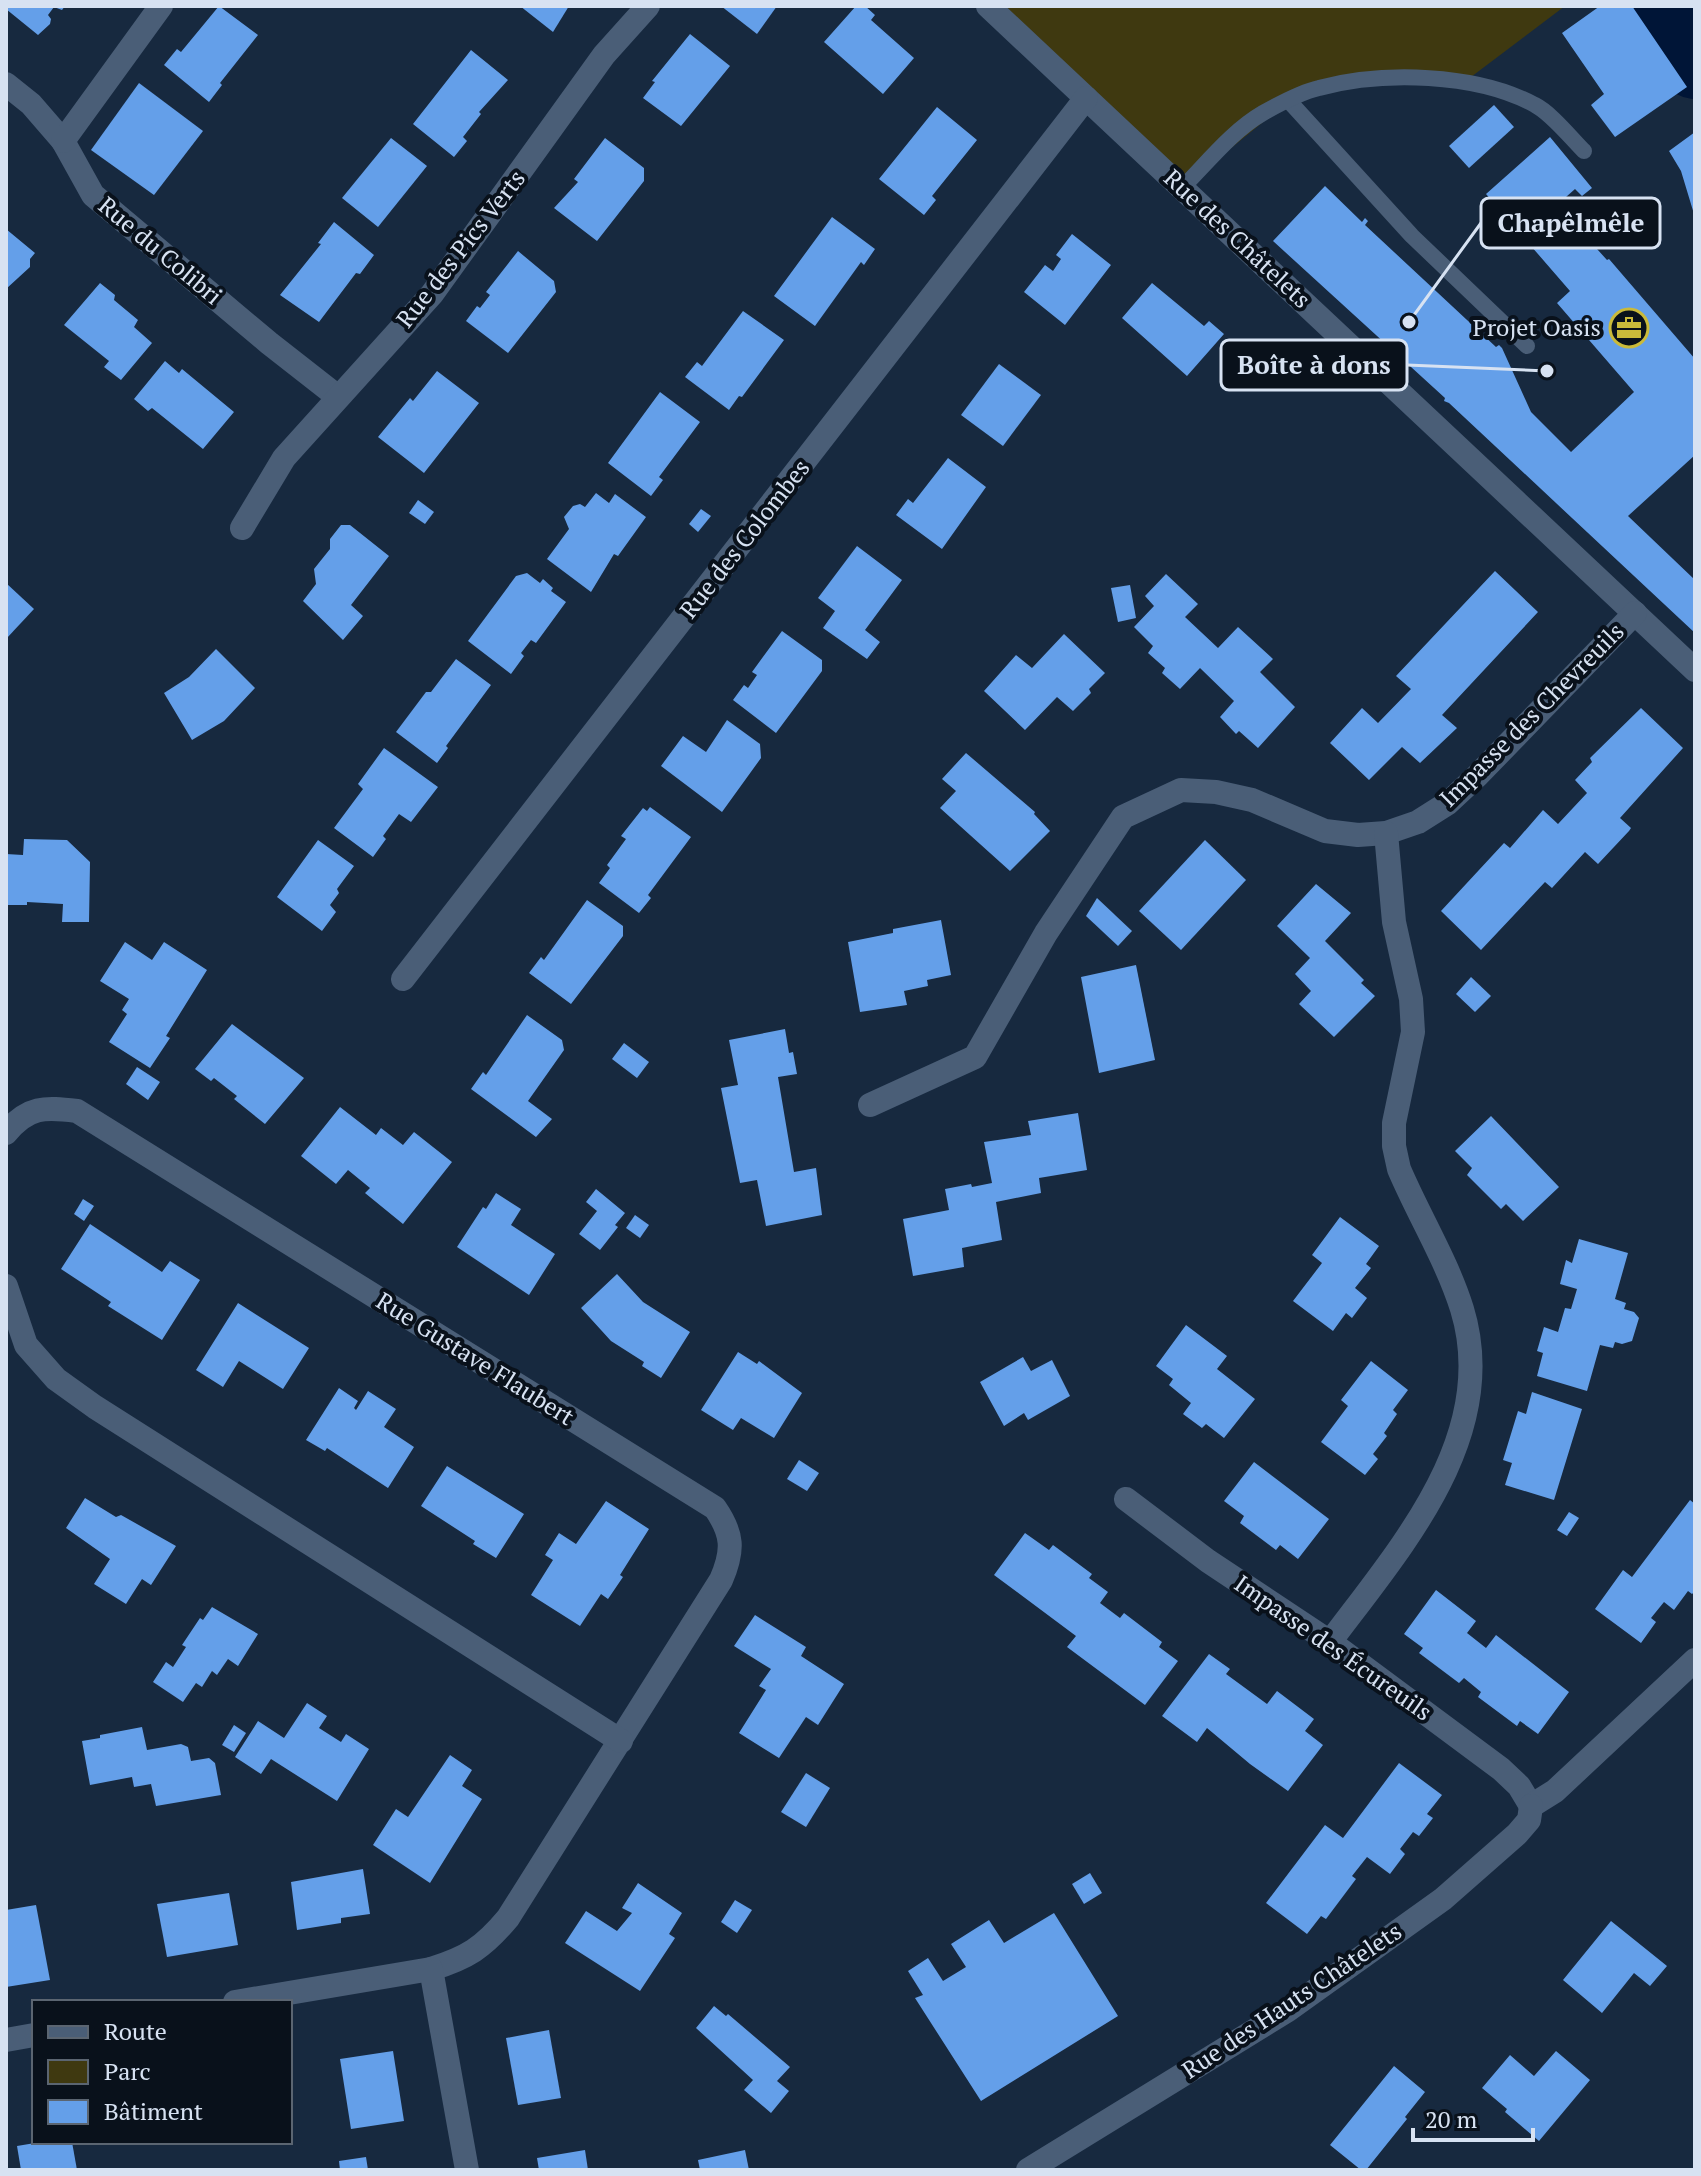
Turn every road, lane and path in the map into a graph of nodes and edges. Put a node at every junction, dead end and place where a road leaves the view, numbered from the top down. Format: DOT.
graph roads {
  1 [pos="161,6"];
  2 [pos="648,6"];
  3 [pos="988,6"];
  4 [pos="6,84"];
  5 [pos="1086,98"];
  6 [pos="1289,101"];
  7 [pos="63,141"];
  8 [pos="1584,151"];
  9 [pos="1182,188"];
  10 [pos="1527,346"];
  11 [pos="338,397"];
  12 [pos="242,528"];
  13 [pos="1635,613"];
  14 [pos="1695,670"];
  15 [pos="1386,833"];
  16 [pos="403,979"];
  17 [pos="870,1105"];
  18 [pos="6,1133"];
  19 [pos="6,1286"];
  20 [pos="1126,1499"];
  21 [pos="1330,1642"];
  22 [pos="1695,1660"];
  23 [pos="621,1741"];
  24 [pos="1531,1806"];
  25 [pos="431,1969"];
  26 [pos="247,2000"];
  27 [pos="32,2035"];
  28 [pos="6,2040"];
  29 [pos="467,2170"];
  30 [pos="1028,2170"];
  1 -- 7 [label="street"];
  2 -- 11 [label="street, Rue des Pics Verts"];
  3 -- 5 [label="street, Rue des Châtelets"];
  4 -- 7 [label="street, Rue du Colibri"];
  5 -- 9 [label="street, Rue des Châtelets"];
  5 -- 16 [label="street, Rue des Colombes"];
  6 -- 8 [label="lane"];
  6 -- 9 [label="lane"];
  6 -- 10 [label="lane"];
  7 -- 11 [label="street, Rue du Colibri"];
  9 -- 13 [label="street, Rue des Châtelets"];
  11 -- 12 [label="street, Rue des Pics Verts"];
  13 -- 14 [label="street, Rue des Châtelets"];
  13 -- 15 [label="street, Impasse des Chevreuils"];
  15 -- 17 [label="street, Impasse des Chevreuils"];
  15 -- 21 [label="street"];
  18 -- 23 [label="street, Rue Gustave Flaubert"];
  19 -- 23 [label="street"];
  20 -- 21 [label="street, Impasse des Écureuils"];
  21 -- 24 [label="street, Impasse des Écureuils"];
  22 -- 24 [label="street"];
  23 -- 25 [label="street, Rue Gustave Flaubert"];
  24 -- 30 [label="street, Rue des Hauts Châtelets"];
  25 -- 26 [label="street, Rue Gustave Flaubert"];
  25 -- 29 [label="street"];
  27 -- 28 [label="street"];
}
